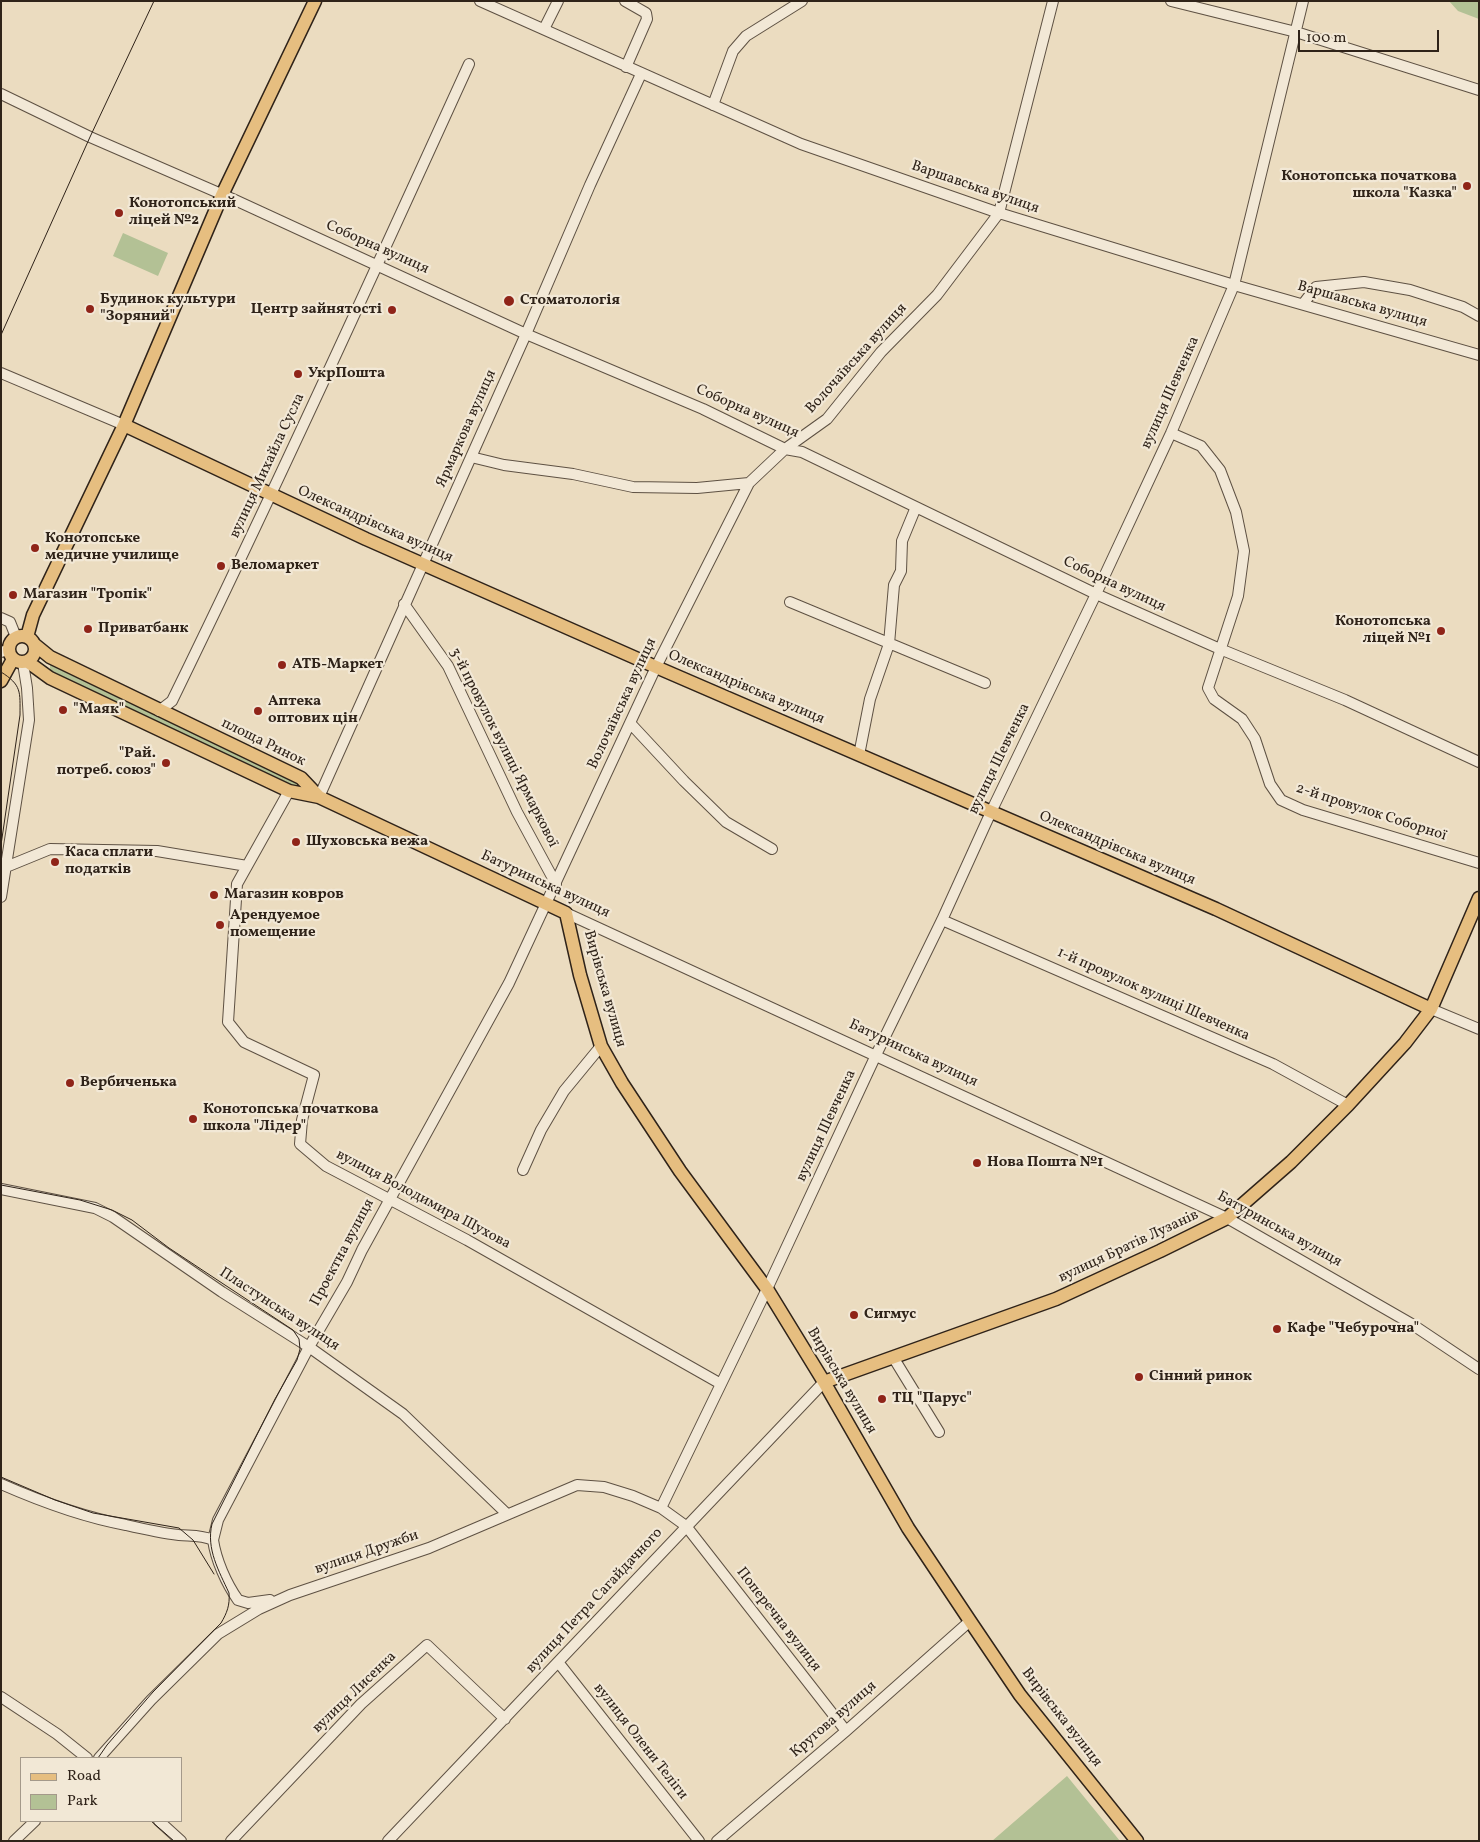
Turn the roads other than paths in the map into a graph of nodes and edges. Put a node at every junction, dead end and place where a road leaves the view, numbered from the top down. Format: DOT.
graph roads {
  1 [pos="315,1"];
  2 [pos="480,1"];
  3 [pos="558,1"];
  4 [pos="625,1"];
  5 [pos="802,1"];
  6 [pos="1053,1"];
  7 [pos="1172,1"];
  8 [pos="1303,1"];
  9 [pos="544,30"];
  10 [pos="1296,32"];
  11 [pos="469,64"];
  12 [pos="626,67"];
  13 [pos="641,74"];
  14 [pos="1479,90"];
  15 [pos="1,94"];
  16 [pos="712,105"];
  17 [pos="222,195"];
  18 [pos="999,213"];
  19 [pos="378,265"];
  20 [pos="1234,285"];
  21 [pos="1303,304"];
  22 [pos="1479,316"];
  23 [pos="526,334"];
  24 [pos="1478,352"];
  25 [pos="1,373"];
  26 [pos="124,425"];
  27 [pos="1171,433"];
  28 [pos="784,449"];
  29 [pos="470,457"];
  30 [pos="749,483"];
  31 [pos="272,496"];
  32 [pos="916,507"];
  33 [pos="423,564"];
  34 [pos="1096,594"];
  35 [pos="790,602"];
  36 [pos="404,604"];
  37 [pos="1,618"];
  38 [pos="26,639"];
  39 [pos="889,644"];
  40 [pos="1220,650"];
  41 [pos="14,657"];
  42 [pos="656,668"];
  43 [pos="1,681"];
  44 [pos="985,683"];
  45 [pos="159,711"];
  46 [pos="630,723"];
  47 [pos="859,754"];
  48 [pos="1479,762"];
  49 [pos="289,791"];
  50 [pos="320,797"];
  51 [pos="991,812"];
  52 [pos="772,850"];
  53 [pos="1479,863"];
  54 [pos="247,866"];
  55 [pos="6,867"];
  56 [pos="556,884"];
  57 [pos="1,896"];
  58 [pos="1479,898"];
  59 [pos="546,903"];
  60 [pos="566,913"];
  61 [pos="942,920"];
  62 [pos="1431,1009"];
  63 [pos="1479,1029"];
  64 [pos="601,1046"];
  65 [pos="876,1055"];
  66 [pos="1348,1105"];
  67 [pos="523,1170"];
  68 [pos="1,1189"];
  69 [pos="390,1198"];
  70 [pos="1228,1218"];
  71 [pos="767,1290"];
  72 [pos="309,1347"];
  73 [pos="893,1357"];
  74 [pos="1479,1369"];
  75 [pos="824,1382"];
  76 [pos="721,1384"];
  77 [pos="939,1432"];
  78 [pos="1,1484"];
  79 [pos="661,1508"];
  80 [pos="508,1514"];
  81 [pos="686,1526"];
  82 [pos="213,1540"];
  83 [pos="290,1595"];
  84 [pos="238,1600"];
  85 [pos="970,1621"];
  86 [pos="236,1622"];
  87 [pos="558,1662"];
  88 [pos="1,1697"];
  89 [pos="505,1719"];
  90 [pos="846,1731"];
  91 [pos="86,1757"];
  92 [pos="101,1757"];
  93 [pos="34,1822"];
  94 [pos="160,1822"];
  95 [pos="14,1841"];
  96 [pos="181,1841"];
  97 [pos="231,1841"];
  98 [pos="388,1841"];
  99 [pos="698,1841"];
  100 [pos="717,1841"];
  101 [pos="1137,1841"];
  1 -- 17 [label="main road"];
  2 -- 9 [label="street, Варшавська вулиця"];
  3 -- 9 [label="street"];
  4 -- 12 [label="street"];
  5 -- 16 [label="street"];
  6 -- 18 [label="street, Волочаївська вулиця"];
  7 -- 10 [label="street"];
  8 -- 10 [label="street, вулиця Шевченка"];
  9 -- 12 [label="street, Варшавська вулиця"];
  10 -- 14 [label="street"];
  10 -- 20 [label="street, вулиця Шевченка"];
  11 -- 19 [label="street, вулиця Михайла Сусла"];
  12 -- 13 [label="street, Варшавська вулиця"];
  13 -- 16 [label="street, Варшавська вулиця"];
  13 -- 23 [label="street, Ярмаркова вулиця"];
  15 -- 17 [label="street, Соборна вулиця"];
  16 -- 18 [label="street, Варшавська вулиця"];
  17 -- 19 [label="street, Соборна вулиця"];
  17 -- 26 [label="main road"];
  18 -- 20 [label="street, Варшавська вулиця"];
  18 -- 28 [label="street, Волочаївська вулиця"];
  19 -- 23 [label="street, Соборна вулиця"];
  19 -- 31 [label="street, вулиця Михайла Сусла"];
  20 -- 21 [label="street, Варшавська вулиця"];
  20 -- 27 [label="street, вулиця Шевченка"];
  21 -- 22 [label="street"];
  21 -- 24 [label="street, Варшавська вулиця"];
  23 -- 28 [label="street, Соборна вулиця"];
  23 -- 29 [label="street, Ярмаркова вулиця"];
  25 -- 26 [label="street, Олександрівська вулиця"];
  26 -- 31 [label="main road, Олександрівська вулиця"];
  26 -- 38 [label="main road"];
  27 -- 34 [label="street, вулиця Шевченка"];
  27 -- 40 [label="street, 2-й провулок Соборної"];
  28 -- 30 [label="street, Волочаївська вулиця"];
  28 -- 32 [label="street, Соборна вулиця"];
  29 -- 30 [label="street"];
  29 -- 33 [label="street, Ярмаркова вулиця"];
  30 -- 42 [label="street, Волочаївська вулиця"];
  31 -- 33 [label="main road, Олександрівська вулиця"];
  31 -- 45 [label="street, вулиця Михайла Сусла"];
  32 -- 34 [label="street, Соборна вулиця"];
  32 -- 39 [label="street"];
  33 -- 36 [label="street, Ярмаркова вулиця"];
  33 -- 42 [label="main road, Олександрівська вулиця"];
  34 -- 40 [label="street, Соборна вулиця"];
  34 -- 51 [label="street, вулиця Шевченка"];
  35 -- 39 [label="street"];
  36 -- 50 [label="street, Ярмаркова вулиця"];
  36 -- 56 [label="street, 3-й провулок вулиці Ярмаркової"];
  37 -- 38 [label="street"];
  38 -- 41 [label="main road"];
  38 -- 41 [label="main road"];
  38 -- 45 [label="main road, площа Ринок"];
  39 -- 44 [label="street"];
  39 -- 47 [label="street"];
  40 -- 48 [label="street, Соборна вулиця"];
  40 -- 53 [label="street, 2-й провулок Соборної"];
  41 -- 43 [label="main road"];
  41 -- 49 [label="main road, площа Ринок"];
  41 -- 55 [label="street"];
  42 -- 46 [label="street, Волочаївська вулиця"];
  42 -- 47 [label="main road, Олександрівська вулиця"];
  45 -- 50 [label="main road, площа Ринок"];
  46 -- 52 [label="street"];
  46 -- 56 [label="street, Волочаївська вулиця"];
  47 -- 51 [label="main road, Олександрівська вулиця"];
  49 -- 50 [label="main road, площа Ринок"];
  49 -- 54 [label="street, вулиця Володимира Шухова"];
  50 -- 59 [label="main road, Батуринська вулиця"];
  51 -- 61 [label="street, вулиця Шевченка"];
  51 -- 62 [label="main road, Олександрівська вулиця"];
  54 -- 55 [label="street"];
  54 -- 69 [label="street, вулиця Володимира Шухова"];
  55 -- 57 [label="street"];
  56 -- 59 [label="street, Волочаївська вулиця"];
  58 -- 62 [label="main road, вулиця Братів Лузанів"];
  59 -- 60 [label="main road, Батуринська вулиця"];
  59 -- 69 [label="street, Проектна вулиця"];
  60 -- 64 [label="main road, Вирівська вулиця"];
  60 -- 65 [label="street, Батуринська вулиця"];
  61 -- 65 [label="street, вулиця Шевченка"];
  61 -- 66 [label="street, 1-й провулок вулиці Шевченка"];
  62 -- 63 [label="street, Олександрівська вулиця"];
  62 -- 66 [label="main road, вулиця Братів Лузанів"];
  64 -- 67 [label="street"];
  64 -- 71 [label="main road, Вирівська вулиця"];
  65 -- 70 [label="street, Батуринська вулиця"];
  65 -- 71 [label="street, вулиця Шевченка"];
  66 -- 70 [label="main road, вулиця Братів Лузанів"];
  68 -- 72 [label="street, Пластунська вулиця"];
  69 -- 72 [label="street, Проектна вулиця"];
  69 -- 76 [label="street, вулиця Володимира Шухова"];
  70 -- 73 [label="main road, вулиця Братів Лузанів"];
  70 -- 74 [label="street, Батуринська вулиця"];
  71 -- 75 [label="main road, Вирівська вулиця"];
  71 -- 76 [label="street, вулиця Шевченка"];
  72 -- 80 [label="street, Пластунська вулиця"];
  72 -- 82 [label="street, Проектна вулиця"];
  73 -- 75 [label="main road, вулиця Братів Лузанів"];
  73 -- 77 [label="street"];
  75 -- 81 [label="street, вулиця Петра Сагайдачного"];
  75 -- 85 [label="main road, Вирівська вулиця"];
  76 -- 79 [label="street, вулиця Шевченка"];
  78 -- 82 [label="street"];
  79 -- 80 [label="street, вулиця Дружби"];
  79 -- 81 [label="street, вулиця Дружби"];
  80 -- 83 [label="street, вулиця Дружби"];
  81 -- 87 [label="street, вулиця Петра Сагайдачного"];
  81 -- 90 [label="street, Поперечна вулиця"];
  82 -- 84 [label="street"];
  83 -- 84 [label="street"];
  83 -- 86 [label="street, вулиця Дружби"];
  84 -- 86 [label="street"];
  85 -- 90 [label="street, Кругова вулиця"];
  85 -- 101 [label="main road, Вирівська вулиця"];
  86 -- 92 [label="street, вулиця Дружби"];
  87 -- 89 [label="street, вулиця Петра Сагайдачного"];
  87 -- 99 [label="street, вулиця Олени Теліги"];
  88 -- 91 [label="street"];
  89 -- 97 [label="street, вулиця Лисенка"];
  89 -- 98 [label="street, вулиця Петра Сагайдачного"];
  90 -- 100 [label="street, Кругова вулиця"];
  93 -- 95 [label="street"];
  94 -- 96 [label="street"];
}
